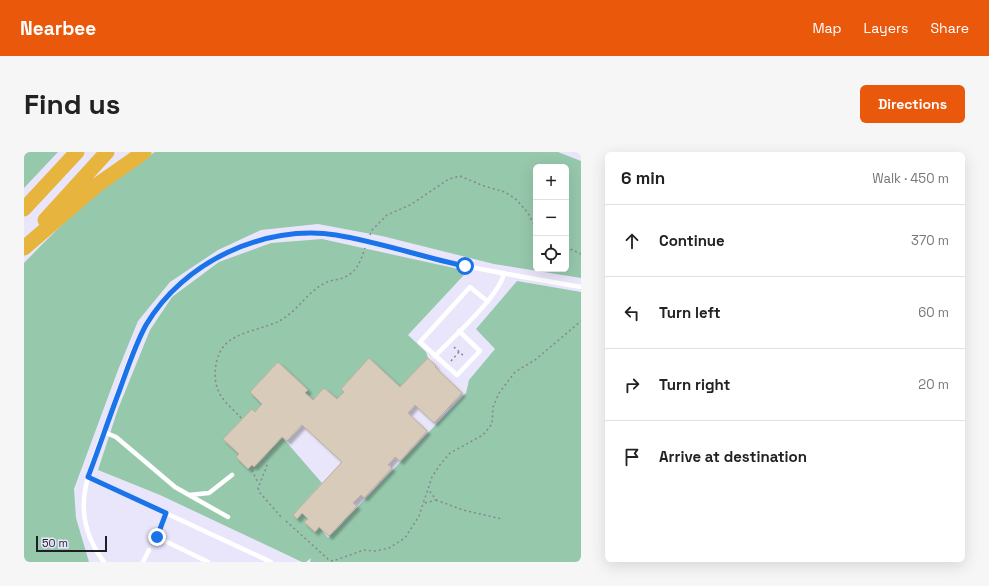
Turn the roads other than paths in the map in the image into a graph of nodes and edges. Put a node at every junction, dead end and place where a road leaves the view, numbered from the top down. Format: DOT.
graph roads {
  1 [pos="77,152"];
  2 [pos="107,152"];
  3 [pos="144,152"];
  4 [pos="24,209"];
  5 [pos="24,242"];
  6 [pos="24,248"];
  7 [pos="504,273"];
  8 [pos="581,286"];
  9 [pos="487,301"];
  10 [pos="459,331"];
  11 [pos="435,356"];
  12 [pos="104,432"];
  13 [pos="232,475"];
  14 [pos="88,477"];
  15 [pos="189,495"];
  16 [pos="166,513"];
  17 [pos="228,516"];
  18 [pos="149,550"];
  19 [pos="104,562"];
  20 [pos="143,562"];
  21 [pos="208,562"];
  22 [pos="271,562"];
  1 -- 4 [label="highway"];
  2 -- 5 [label="highway"];
  3 -- 6 [label="highway"];
  7 -- 8 [label="lane"];
  7 -- 9 [label="lane"];
  7 -- 12 [label="lane"];
  9 -- 10 [label="lane"];
  9 -- 11 [label="lane"];
  10 -- 11 [label="lane"];
  10 -- 11 [label="lane"];
  12 -- 14 [label="lane"];
  12 -- 15 [label="lane"];
  13 -- 15 [label="lane"];
  14 -- 16 [label="lane"];
  14 -- 19 [label="lane"];
  15 -- 17 [label="lane"];
  16 -- 21 [label="lane"];
  16 -- 22 [label="lane"];
  18 -- 20 [label="lane"];
}
